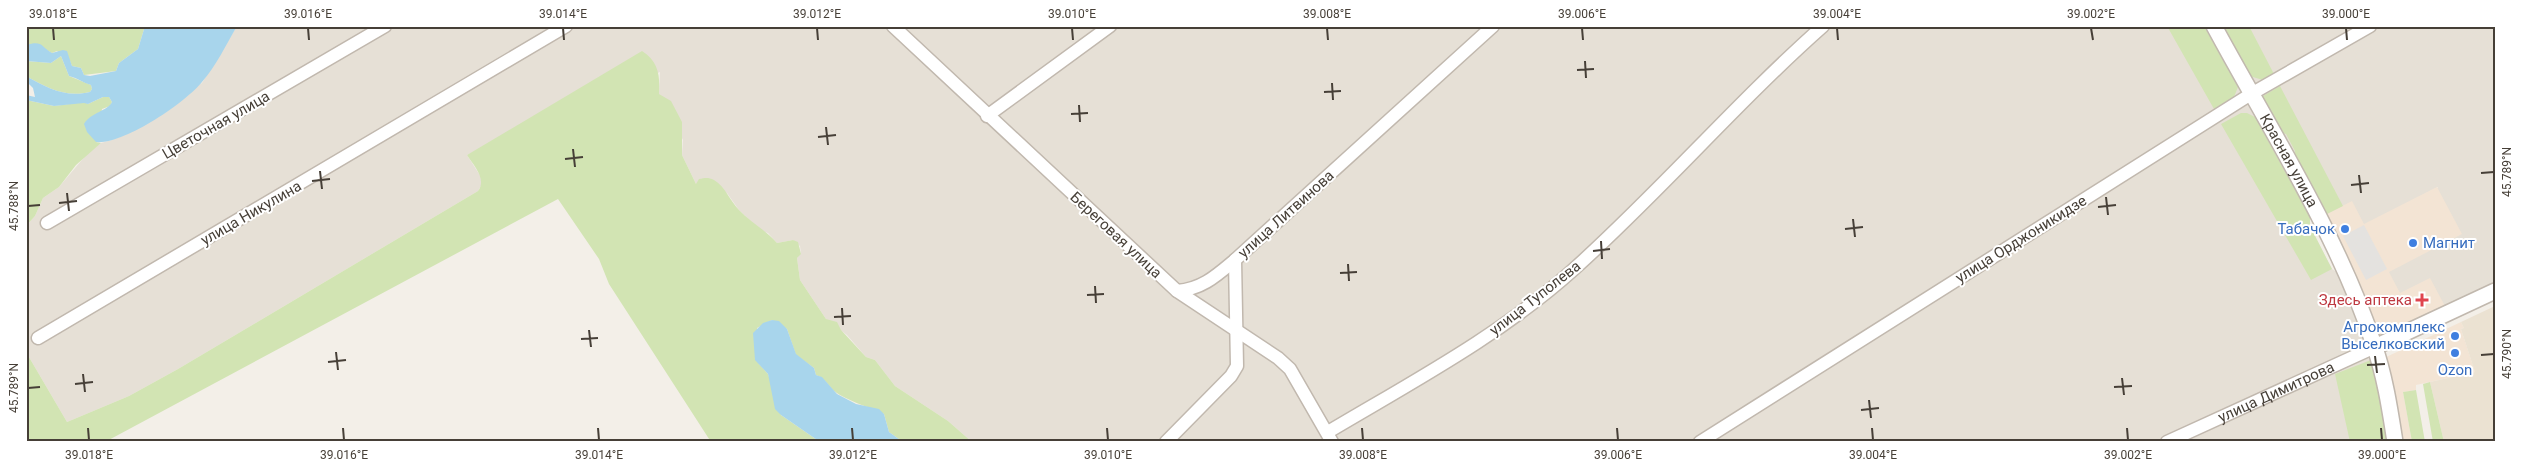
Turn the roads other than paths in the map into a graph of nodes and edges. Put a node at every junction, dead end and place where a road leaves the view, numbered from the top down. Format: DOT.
graph roads {
  1 [pos="385,26"];
  2 [pos="566,26"];
  3 [pos="893,26"];
  4 [pos="1110,26"];
  5 [pos="1493,26"];
  6 [pos="1824,26"];
  7 [pos="2214,26"];
  8 [pos="2370,26"];
  9 [pos="2251,94"];
  10 [pos="986,116"];
  11 [pos="47,223"];
  12 [pos="1235,260"];
  13 [pos="1177,291"];
  14 [pos="2495,291"];
  15 [pos="1236,332"];
  16 [pos="38,338"];
  17 [pos="2375,347"];
  18 [pos="1330,437"];
  19 [pos="1701,441"];
  20 [pos="1166,442"];
  21 [pos="2167,442"];
  22 [pos="2395,442"];
  1 -- 11 [label="street, Цветочная улица"];
  2 -- 16 [label="street, улица Никулина"];
  3 -- 10 [label="street, Береговая улица"];
  4 -- 10 [label="street"];
  5 -- 12 [label="street, улица Литвинова"];
  6 -- 18 [label="street, улица Туполева"];
  7 -- 9 [label="street, Красная улица"];
  8 -- 9 [label="street, улица Орджоникидзе"];
  9 -- 17 [label="street, Красная улица"];
  9 -- 19 [label="street, улица Орджоникидзе"];
  10 -- 13 [label="street, Береговая улица"];
  12 -- 13 [label="street"];
  12 -- 15 [label="street, улица Литвинова"];
  13 -- 15 [label="street, Береговая улица"];
  14 -- 17 [label="street, улица Димитрова"];
  15 -- 18 [label="street, Береговая улица"];
  15 -- 20 [label="street, улица Литвинова"];
  17 -- 21 [label="street, улица Димитрова"];
  17 -- 22 [label="street, Красная улица"];
}
